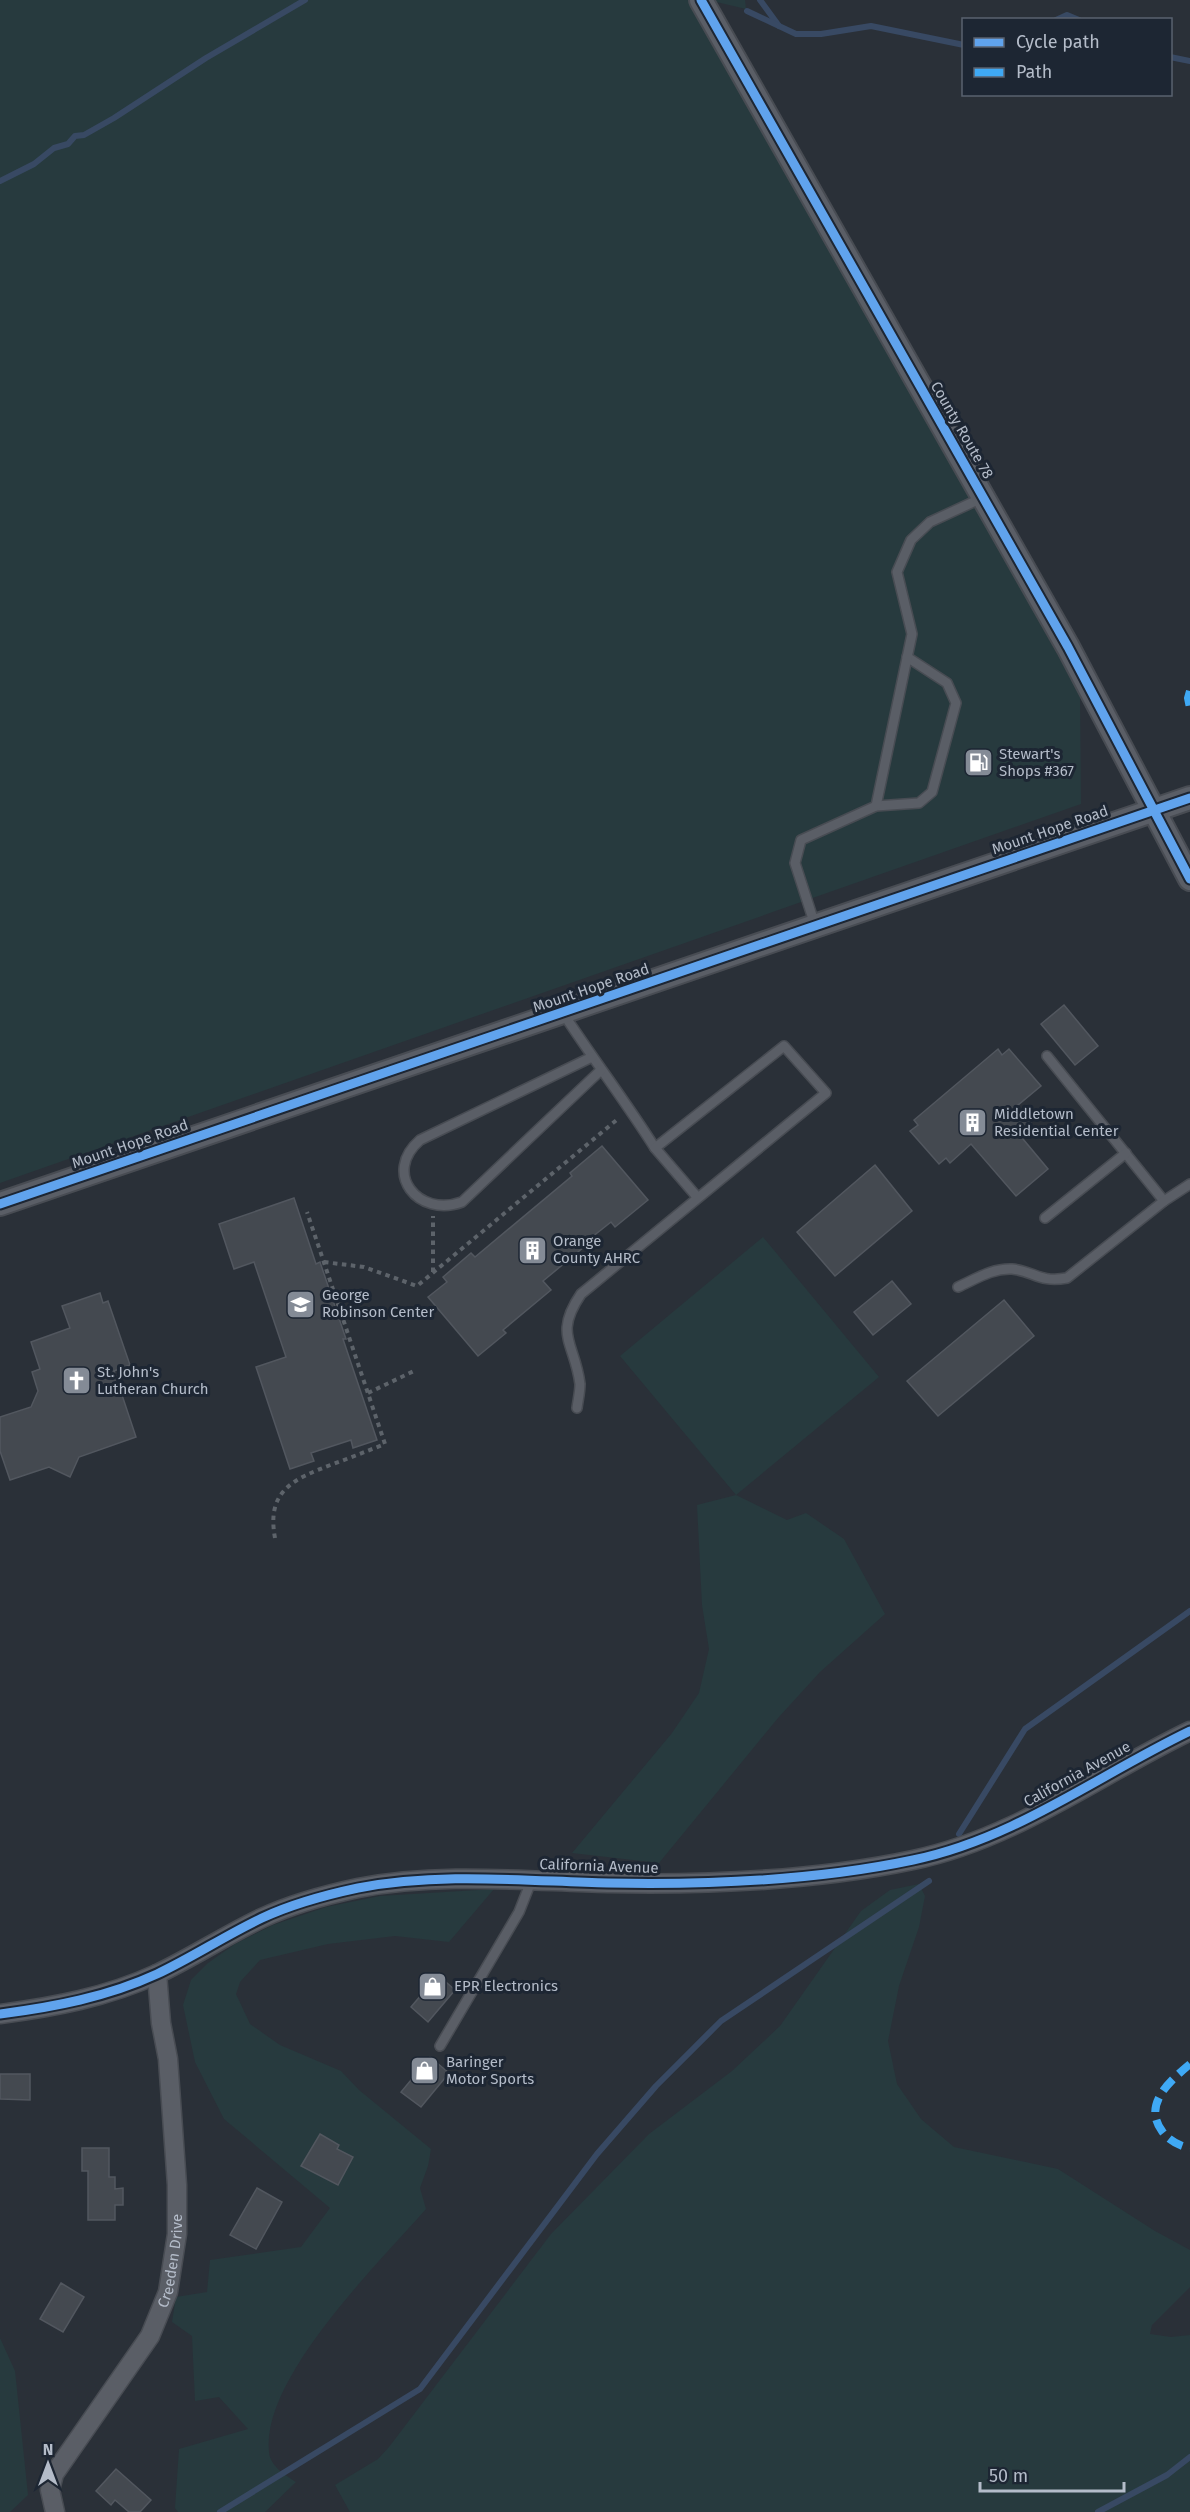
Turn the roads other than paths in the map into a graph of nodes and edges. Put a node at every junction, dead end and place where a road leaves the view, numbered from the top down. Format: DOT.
graph roads {
  1 [pos="702,0"];
  2 [pos="983,498"];
  3 [pos="907,657"];
  4 [pos="1190,798"];
  5 [pos="876,806"];
  6 [pos="1155,810"];
  7 [pos="1190,879"];
  8 [pos="816,927"];
  9 [pos="563,1013"];
  10 [pos="1047,1056"];
  11 [pos="592,1058"];
  12 [pos="601,1070"];
  13 [pos="655,1148"];
  14 [pos="1126,1153"];
  15 [pos="1190,1184"];
  16 [pos="698,1198"];
  17 [pos="1164,1201"];
  18 [pos="0,1204"];
  19 [pos="1045,1218"];
  20 [pos="958,1287"];
  21 [pos="577,1408"];
  22 [pos="1190,1731"];
  23 [pos="532,1879"];
  24 [pos="157,1974"];
  25 [pos="0,2014"];
  26 [pos="440,2046"];
  27 [pos="55,2512"];
  1 -- 2 [label="street, County Route 78"];
  2 -- 3 [label="lane"];
  2 -- 6 [label="street, County Route 78"];
  3 -- 5 [label="lane"];
  3 -- 5 [label="lane"];
  4 -- 6 [label="street, Mount Hope Road"];
  5 -- 8 [label="lane"];
  6 -- 7 [label="street, County Route 78"];
  6 -- 8 [label="street, Mount Hope Road"];
  8 -- 9 [label="street, Mount Hope Road"];
  9 -- 11 [label="lane"];
  9 -- 18 [label="street, Mount Hope Road"];
  10 -- 14 [label="lane"];
  11 -- 12 [label="lane"];
  11 -- 12 [label="lane"];
  12 -- 13 [label="lane"];
  13 -- 16 [label="lane"];
  13 -- 16 [label="lane"];
  14 -- 17 [label="lane"];
  14 -- 19 [label="lane"];
  15 -- 17 [label="lane"];
  16 -- 21 [label="lane"];
  17 -- 20 [label="lane"];
  22 -- 23 [label="street, California Avenue"];
  23 -- 24 [label="street, California Avenue"];
  23 -- 26 [label="lane"];
  24 -- 25 [label="street, California Avenue"];
  24 -- 27 [label="street, Creeden Drive"];
}
